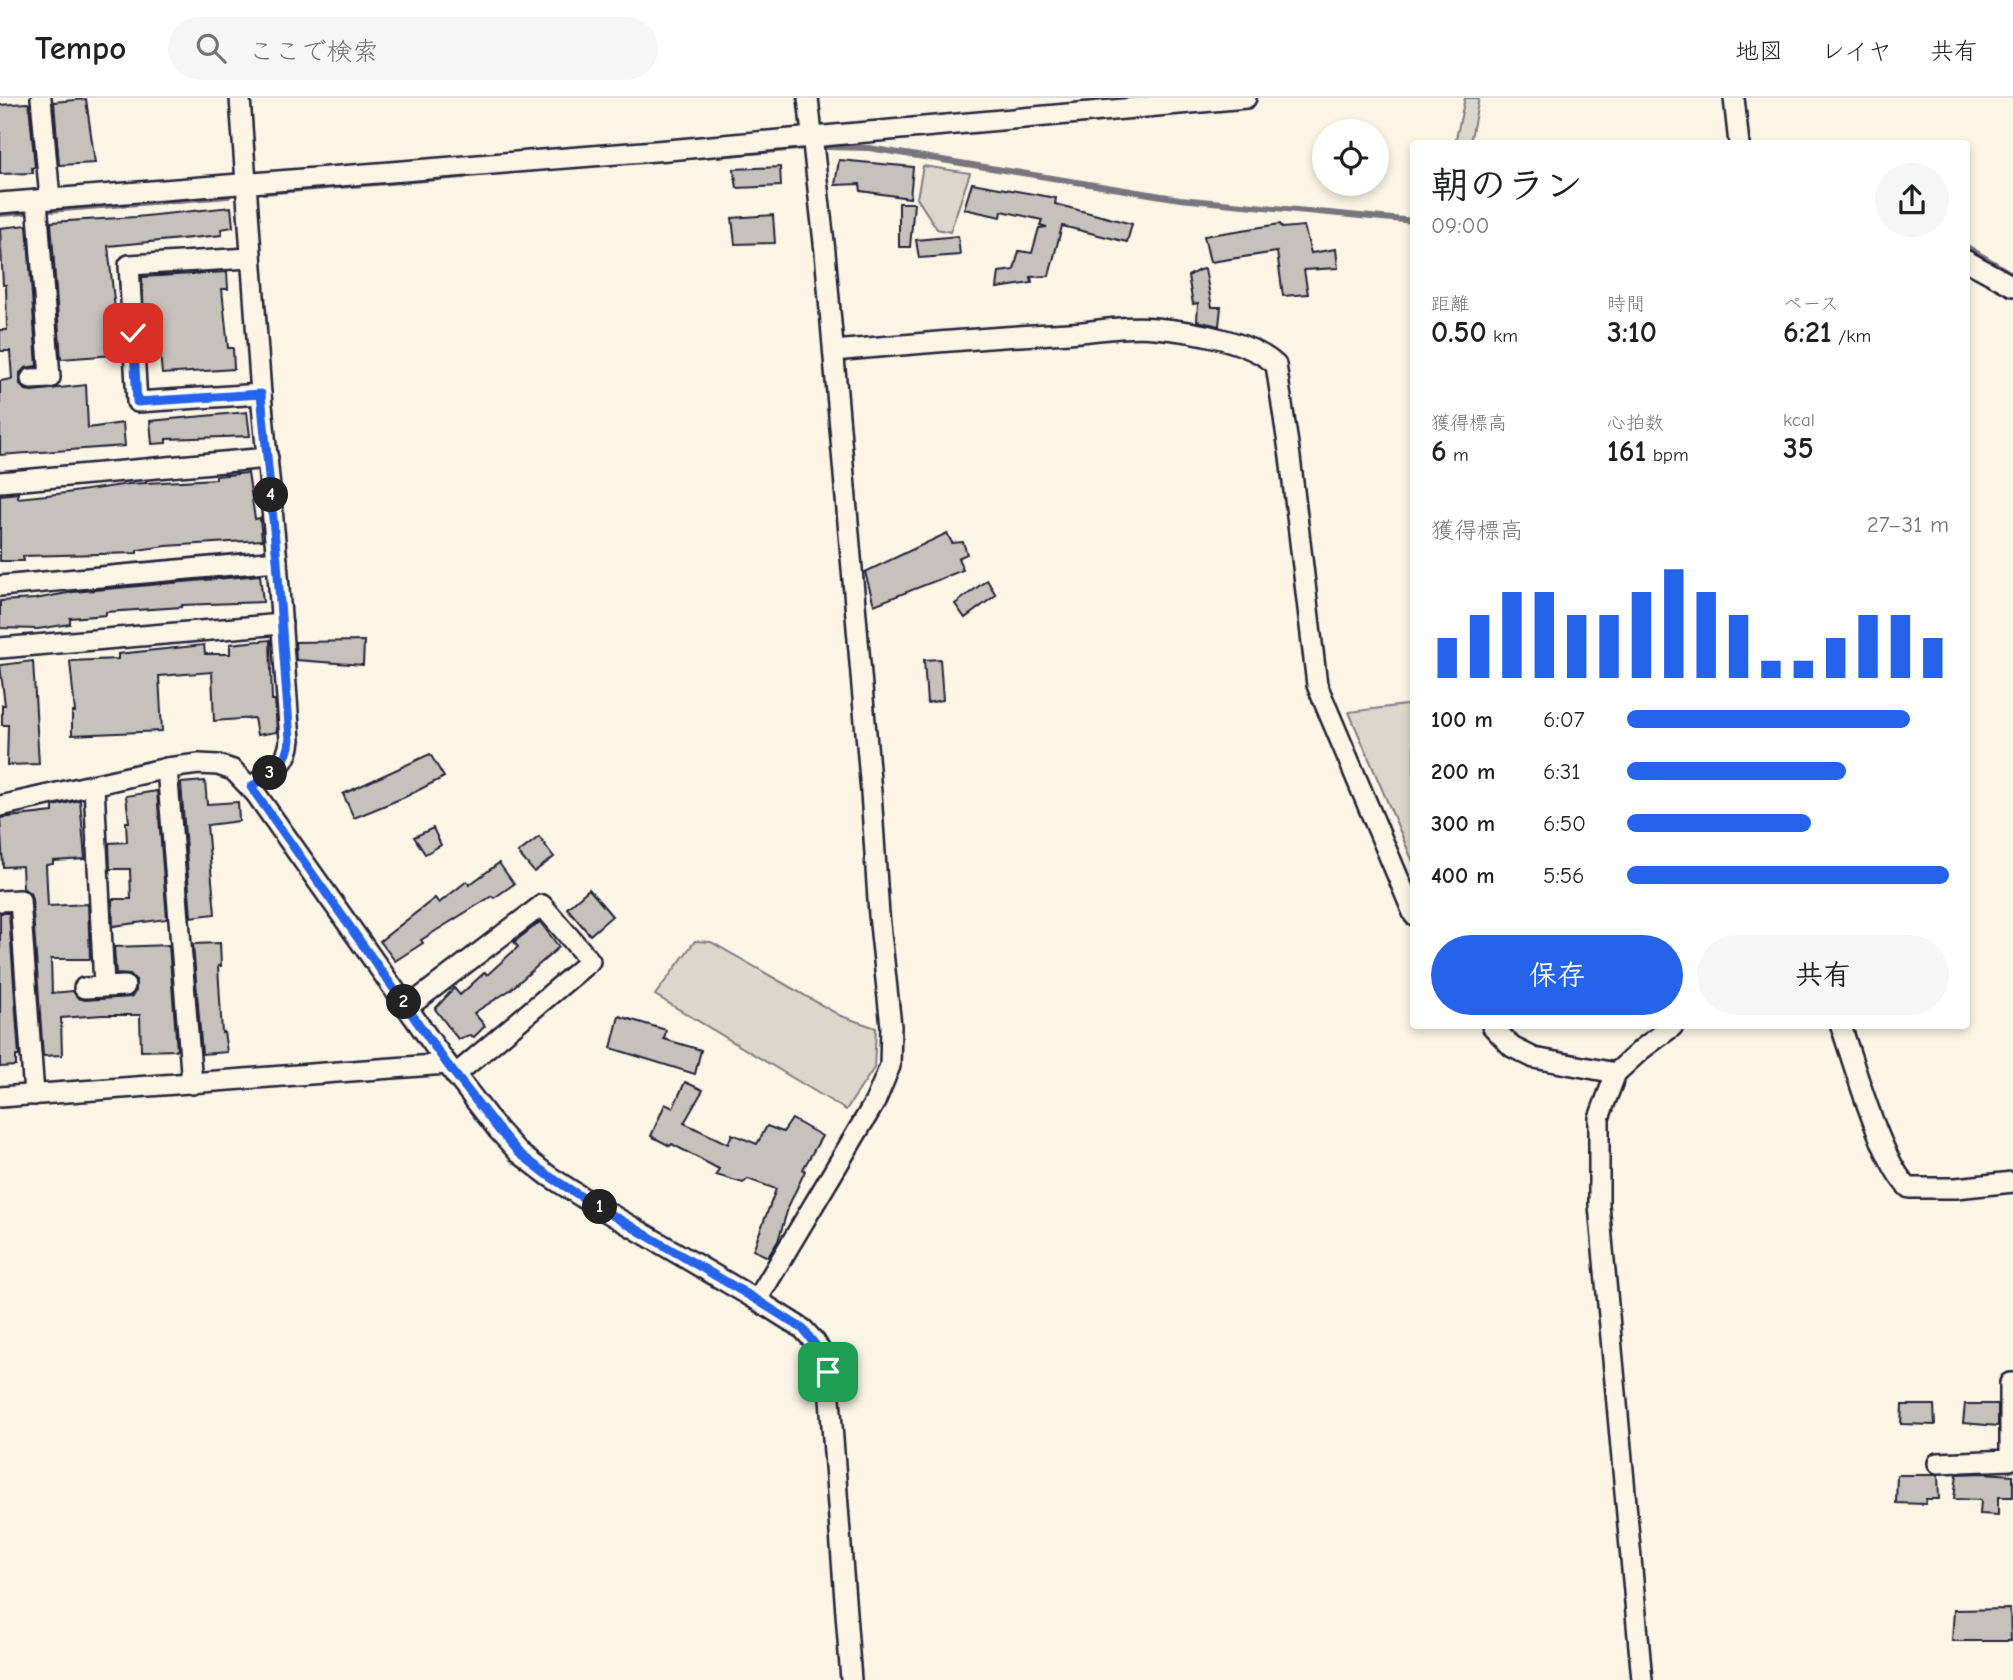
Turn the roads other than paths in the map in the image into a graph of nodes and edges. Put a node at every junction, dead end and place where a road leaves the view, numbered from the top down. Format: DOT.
graph roads {
  1 [pos="41,98"];
  2 [pos="240,98"];
  3 [pos="808,98"];
  4 [pos="1246,98"];
  5 [pos="1734,98"];
  6 [pos="813,136"];
  7 [pos="1739,140"];
  8 [pos="246,183"];
  9 [pos="43,199"];
  10 [pos="0,203"];
  11 [pos="250,258"];
  12 [pos="1970,263"];
  13 [pos="2013,286"];
  14 [pos="834,351"];
  15 [pos="31,379"];
  16 [pos="261,394"];
  17 [pos="268,458"];
  18 [pos="0,482"];
  19 [pos="277,561"];
  20 [pos="0,586"];
  21 [pos="282,624"];
  22 [pos="0,648"];
  23 [pos="167,768"];
  24 [pos="93,786"];
  25 [pos="251,787"];
  26 [pos="0,798"];
  27 [pos="0,806"];
  28 [pos="0,901"];
  29 [pos="1410,906"];
  30 [pos="125,986"];
  31 [pos="408,1007"];
  32 [pos="1495,1029"];
  33 [pos="1669,1029"];
  34 [pos="1842,1029"];
  35 [pos="451,1070"];
  36 [pos="1616,1073"];
  37 [pos="192,1084"];
  38 [pos="34,1095"];
  39 [pos="0,1097"];
  40 [pos="2013,1182"];
  41 [pos="757,1300"];
  42 [pos="2013,1383"];
  43 [pos="1938,1462"];
  44 [pos="851,1680"];
  45 [pos="1642,1680"];
  1 -- 9 [label="street"];
  2 -- 8 [label="street"];
  3 -- 6 [label="street"];
  4 -- 6 [label="street"];
  5 -- 7 [label="street"];
  6 -- 8 [label="street"];
  6 -- 14 [label="street"];
  8 -- 9 [label="street"];
  8 -- 11 [label="street"];
  9 -- 10 [label="street"];
  9 -- 15 [label="street"];
  11 -- 16 [label="street"];
  11 -- 16 [label="street"];
  12 -- 13 [label="street"];
  14 -- 29 [label="street"];
  14 -- 41 [label="street"];
  16 -- 17 [label="street"];
  17 -- 18 [label="street"];
  17 -- 19 [label="street"];
  19 -- 20 [label="street"];
  19 -- 21 [label="street"];
  21 -- 22 [label="street"];
  21 -- 25 [label="street"];
  23 -- 24 [label="street"];
  23 -- 25 [label="street"];
  23 -- 37 [label="street"];
  24 -- 27 [label="street"];
  24 -- 30 [label="street"];
  25 -- 31 [label="street"];
  26 -- 27 [label="street"];
  28 -- 38 [label="street"];
  31 -- 35 [label="street"];
  31 -- 35 [label="street"];
  32 -- 36 [label="street"];
  33 -- 36 [label="street"];
  34 -- 40 [label="street"];
  35 -- 37 [label="street"];
  35 -- 41 [label="street"];
  36 -- 45 [label="street"];
  37 -- 38 [label="street"];
  38 -- 39 [label="street"];
  41 -- 44 [label="street"];
  42 -- 43 [label="street"];
}
